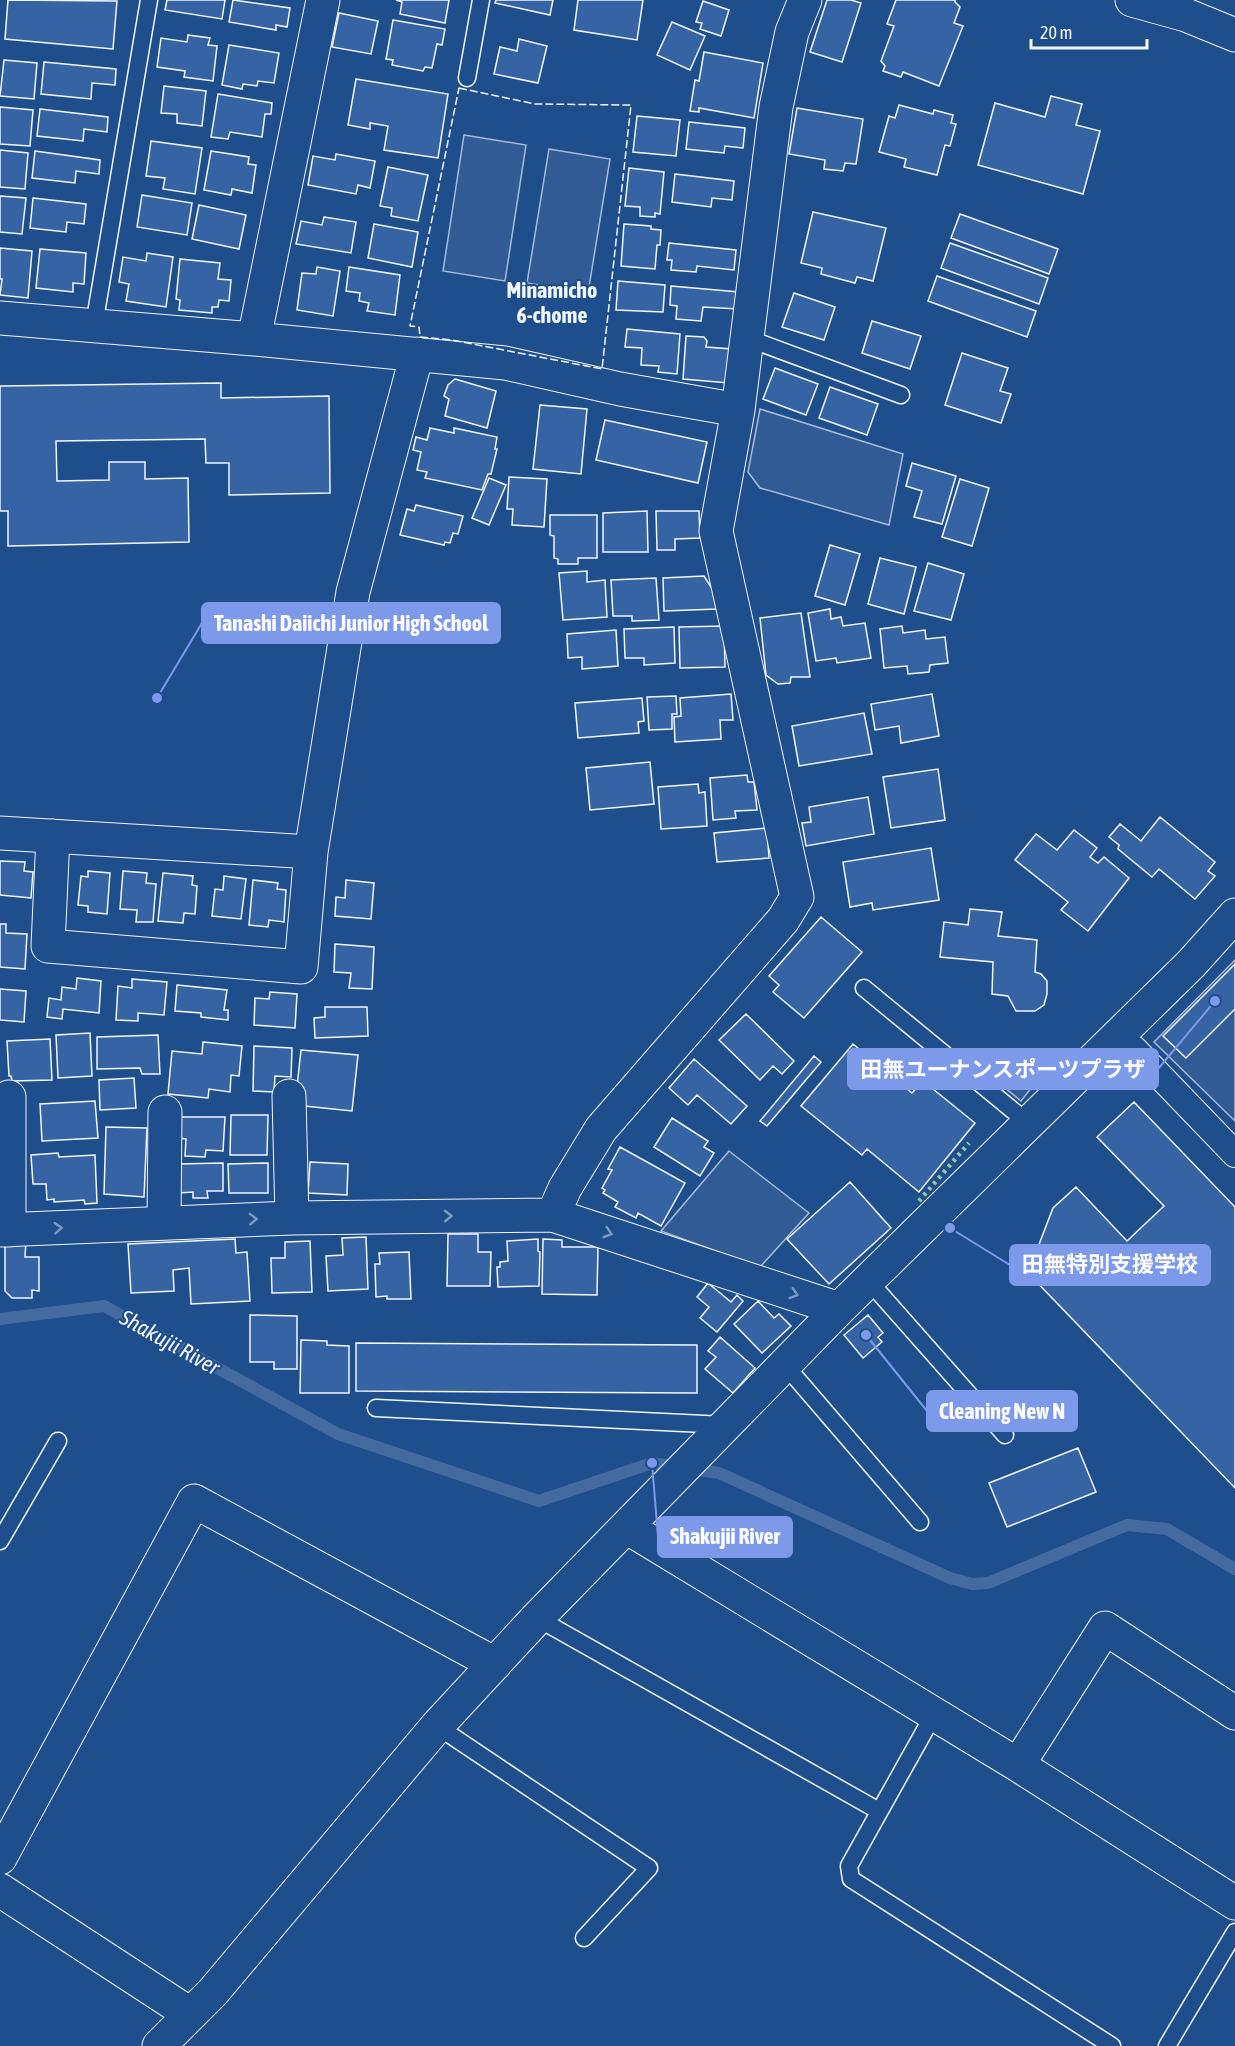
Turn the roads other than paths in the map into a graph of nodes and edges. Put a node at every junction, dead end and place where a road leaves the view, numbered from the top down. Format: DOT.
graph roads {
  1 [pos="149,0"];
  2 [pos="323,0"];
  3 [pos="481,0"];
  4 [pos="805,0"];
  5 [pos="1132,0"];
  6 [pos="1235,35"];
  7 [pos="467,78"];
  8 [pos="0,318"];
  9 [pos="94,325"];
  10 [pos="747,338"];
  11 [pos="254,339"];
  12 [pos="417,354"];
  13 [pos="902,395"];
  14 [pos="738,410"];
  15 [pos="0,833"];
  16 [pos="53,836"];
  17 [pos="310,852"];
  18 [pos="1235,915"];
  19 [pos="864,988"];
  20 [pos="1134,1049"];
  21 [pos="289,1096"];
  22 [pos="9,1097"];
  23 [pos="165,1112"];
  24 [pos="1027,1122"];
  25 [pos="1235,1154"];
  26 [pos="553,1215"];
  27 [pos="292,1218"];
  28 [pos="164,1223"];
  29 [pos="5,1230"];
  30 [pos="868,1281"];
  31 [pos="839,1309"];
  32 [pos="785,1365"];
  33 [pos="376,1408"];
  34 [pos="716,1434"];
  35 [pos="1005,1435"];
  36 [pos="58,1441"];
  37 [pos="920,1522"];
  38 [pos="628,1528"];
  39 [pos="0,1541"];
  40 [pos="537,1618"];
  41 [pos="495,1664"];
  42 [pos="1235,1713"];
  43 [pos="934,1714"];
  44 [pos="437,1726"];
  45 [pos="1018,1765"];
  46 [pos="879,1811"];
  47 [pos="0,1858"];
  48 [pos="0,1890"];
  49 [pos="1235,1903"];
  50 [pos="1235,1932"];
  51 [pos="584,1938"];
  52 [pos="190,2014"];
  53 [pos="159,2046"];
  54 [pos="1112,2046"];
  55 [pos="1167,2046"];
  1 -- 9 [label="lane"];
  2 -- 11 [label="street"];
  3 -- 7 [label="lane"];
  4 -- 10 [label="street"];
  5 -- 6 [label="street"];
  8 -- 9 [label="street"];
  9 -- 11 [label="street"];
  10 -- 13 [label="lane"];
  10 -- 14 [label="street"];
  11 -- 12 [label="street"];
  12 -- 14 [label="street"];
  12 -- 17 [label="street"];
  14 -- 26 [label="street"];
  15 -- 16 [label="street"];
  16 -- 17 [label="street"];
  16 -- 17 [label="street"];
  18 -- 24 [label="street"];
  19 -- 24 [label="lane"];
  20 -- 25 [label="street"];
  21 -- 27 [label="street"];
  22 -- 29 [label="street"];
  23 -- 28 [label="street"];
  24 -- 30 [label="street"];
  27 -- 26 [label="street, one-way"];
  26 -- 31 [label="street, one-way"];
  28 -- 27 [label="street, one-way"];
  29 -- 28 [label="street, one-way"];
  30 -- 31 [label="street"];
  30 -- 35 [label="lane"];
  31 -- 32 [label="street"];
  32 -- 34 [label="street"];
  32 -- 37 [label="lane"];
  33 -- 34 [label="lane"];
  34 -- 38 [label="street"];
  36 -- 39 [label="lane"];
  38 -- 40 [label="street"];
  38 -- 43 [label="street"];
  40 -- 41 [label="street"];
  40 -- 46 [label="lane"];
  41 -- 44 [label="street"];
  41 -- 47 [label="street"];
  42 -- 45 [label="street"];
  43 -- 45 [label="street"];
  43 -- 46 [label="lane"];
  44 -- 51 [label="lane"];
  44 -- 52 [label="street"];
  45 -- 49 [label="street"];
  46 -- 54 [label="lane"];
  48 -- 52 [label="street"];
  50 -- 55 [label="lane"];
  52 -- 53 [label="street"];
}
